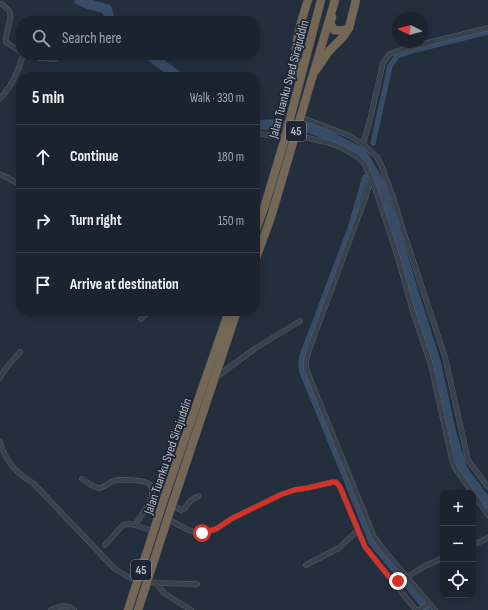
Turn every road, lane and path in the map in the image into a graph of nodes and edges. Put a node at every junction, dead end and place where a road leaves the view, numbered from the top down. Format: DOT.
graph roads {
  1 [pos="308,0"];
  2 [pos="322,0"];
  3 [pos="356,0"];
  4 [pos="335,3"];
  5 [pos="2,4"];
  6 [pos="349,28"];
  7 [pos="488,28"];
  8 [pos="298,37"];
  9 [pos="309,44"];
  10 [pos="16,49"];
  11 [pos="21,60"];
  12 [pos="302,75"];
  13 [pos="312,78"];
  14 [pos="0,99"];
  15 [pos="300,117"];
  16 [pos="260,134"];
  17 [pos="295,135"];
  18 [pos="285,138"];
  19 [pos="363,144"];
  20 [pos="0,174"];
  21 [pos="371,178"];
  22 [pos="16,182"];
  23 [pos="260,219"];
  24 [pos="260,247"];
  25 [pos="144,316"];
  26 [pos="226,316"];
  27 [pos="236,316"];
  28 [pos="141,319"];
  29 [pos="300,321"];
  30 [pos="20,352"];
  31 [pos="216,376"];
  32 [pos="0,378"];
  33 [pos="0,442"];
  34 [pos="82,479"];
  35 [pos="488,487"];
  36 [pos="165,496"];
  37 [pos="199,496"];
  38 [pos="151,501"];
  39 [pos="172,505"];
  40 [pos="488,515"];
  41 [pos="168,519"];
  42 [pos="135,525"];
  43 [pos="358,530"];
  44 [pos="154,531"];
  45 [pos="163,534"];
  46 [pos="488,538"];
  47 [pos="476,544"];
  48 [pos="105,545"];
  49 [pos="440,559"];
  50 [pos="306,565"];
  51 [pos="405,577"];
  52 [pos="147,581"];
  53 [pos="137,582"];
  54 [pos="397,582"];
  55 [pos="156,583"];
  56 [pos="196,584"];
  57 [pos="429,604"];
  58 [pos="52,610"];
  59 [pos="74,610"];
  60 [pos="128,610"];
  61 [pos="138,610"];
  62 [pos="191,610"];
  63 [pos="419,610"];
  64 [pos="435,610"];
  1 -- 8 [label="highway"];
  2 -- 9 [label="highway, Jalan Tuanku Syed Sirajuddin / 45"];
  3 -- 6 [label="highway"];
  4 -- 6 [label="highway"];
  4 -- 13 [label="highway, Jalan Tuanku Syed Sirajuddin / 45"];
  5 -- 10 [label="street"];
  6 -- 13 [label="highway"];
  7 -- 19 [label="street"];
  8 -- 9 [label="highway"];
  8 -- 12 [label="highway"];
  9 -- 12 [label="highway, Jalan Tuanku Syed Sirajuddin / 45"];
  11 -- 14 [label="street"];
  12 -- 18 [label="highway, Jalan Tuanku Syed Sirajuddin / 45"];
  13 -- 15 [label="highway, Jalan Tuanku Syed Sirajuddin / 45"];
  15 -- 17 [label="highway, Jalan Tuanku Syed Sirajuddin / 45"];
  15 -- 19 [label="street"];
  16 -- 18 [label="street"];
  17 -- 21 [label="street"];
  17 -- 24 [label="highway, Jalan Tuanku Syed Sirajuddin / 45"];
  18 -- 23 [label="highway, Jalan Tuanku Syed Sirajuddin / 45"];
  19 -- 35 [label="street"];
  20 -- 22 [label="street"];
  21 -- 40 [label="street"];
  21 -- 51 [label="street"];
  25 -- 28 [label="street"];
  26 -- 36 [label="highway, Jalan Tuanku Syed Sirajuddin / 45"];
  27 -- 31 [label="highway, Jalan Tuanku Syed Sirajuddin / 45"];
  29 -- 31 [label="street"];
  30 -- 32 [label="street"];
  31 -- 39 [label="highway, Jalan Tuanku Syed Sirajuddin / 45"];
  33 -- 53 [label="street"];
  34 -- 38 [label="street"];
  36 -- 38 [label="street"];
  36 -- 44 [label="highway, Jalan Tuanku Syed Sirajuddin / 45"];
  37 -- 39 [label="street"];
  38 -- 42 [label="street"];
  39 -- 41 [label="highway, Jalan Tuanku Syed Sirajuddin / 45"];
  41 -- 43 [label="street"];
  41 -- 45 [label="highway, Jalan Tuanku Syed Sirajuddin / 45"];
  42 -- 44 [label="street"];
  42 -- 48 [label="street"];
  43 -- 50 [label="street"];
  43 -- 54 [label="street"];
  44 -- 45 [label="street"];
  44 -- 53 [label="highway, Jalan Tuanku Syed Sirajuddin / 45"];
  45 -- 52 [label="highway, Jalan Tuanku Syed Sirajuddin / 45"];
  46 -- 47 [label="street"];
  49 -- 51 [label="street"];
  51 -- 54 [label="street"];
  51 -- 57 [label="street"];
  52 -- 55 [label="street"];
  52 -- 61 [label="highway, Jalan Tuanku Syed Sirajuddin / 45"];
  53 -- 60 [label="highway, Jalan Tuanku Syed Sirajuddin / 45"];
  54 -- 63 [label="street"];
  55 -- 56 [label="street"];
  55 -- 62 [label="street"];
  57 -- 63 [label="street"];
  57 -- 64 [label="street"];
  58 -- 59 [label="street"];
}
